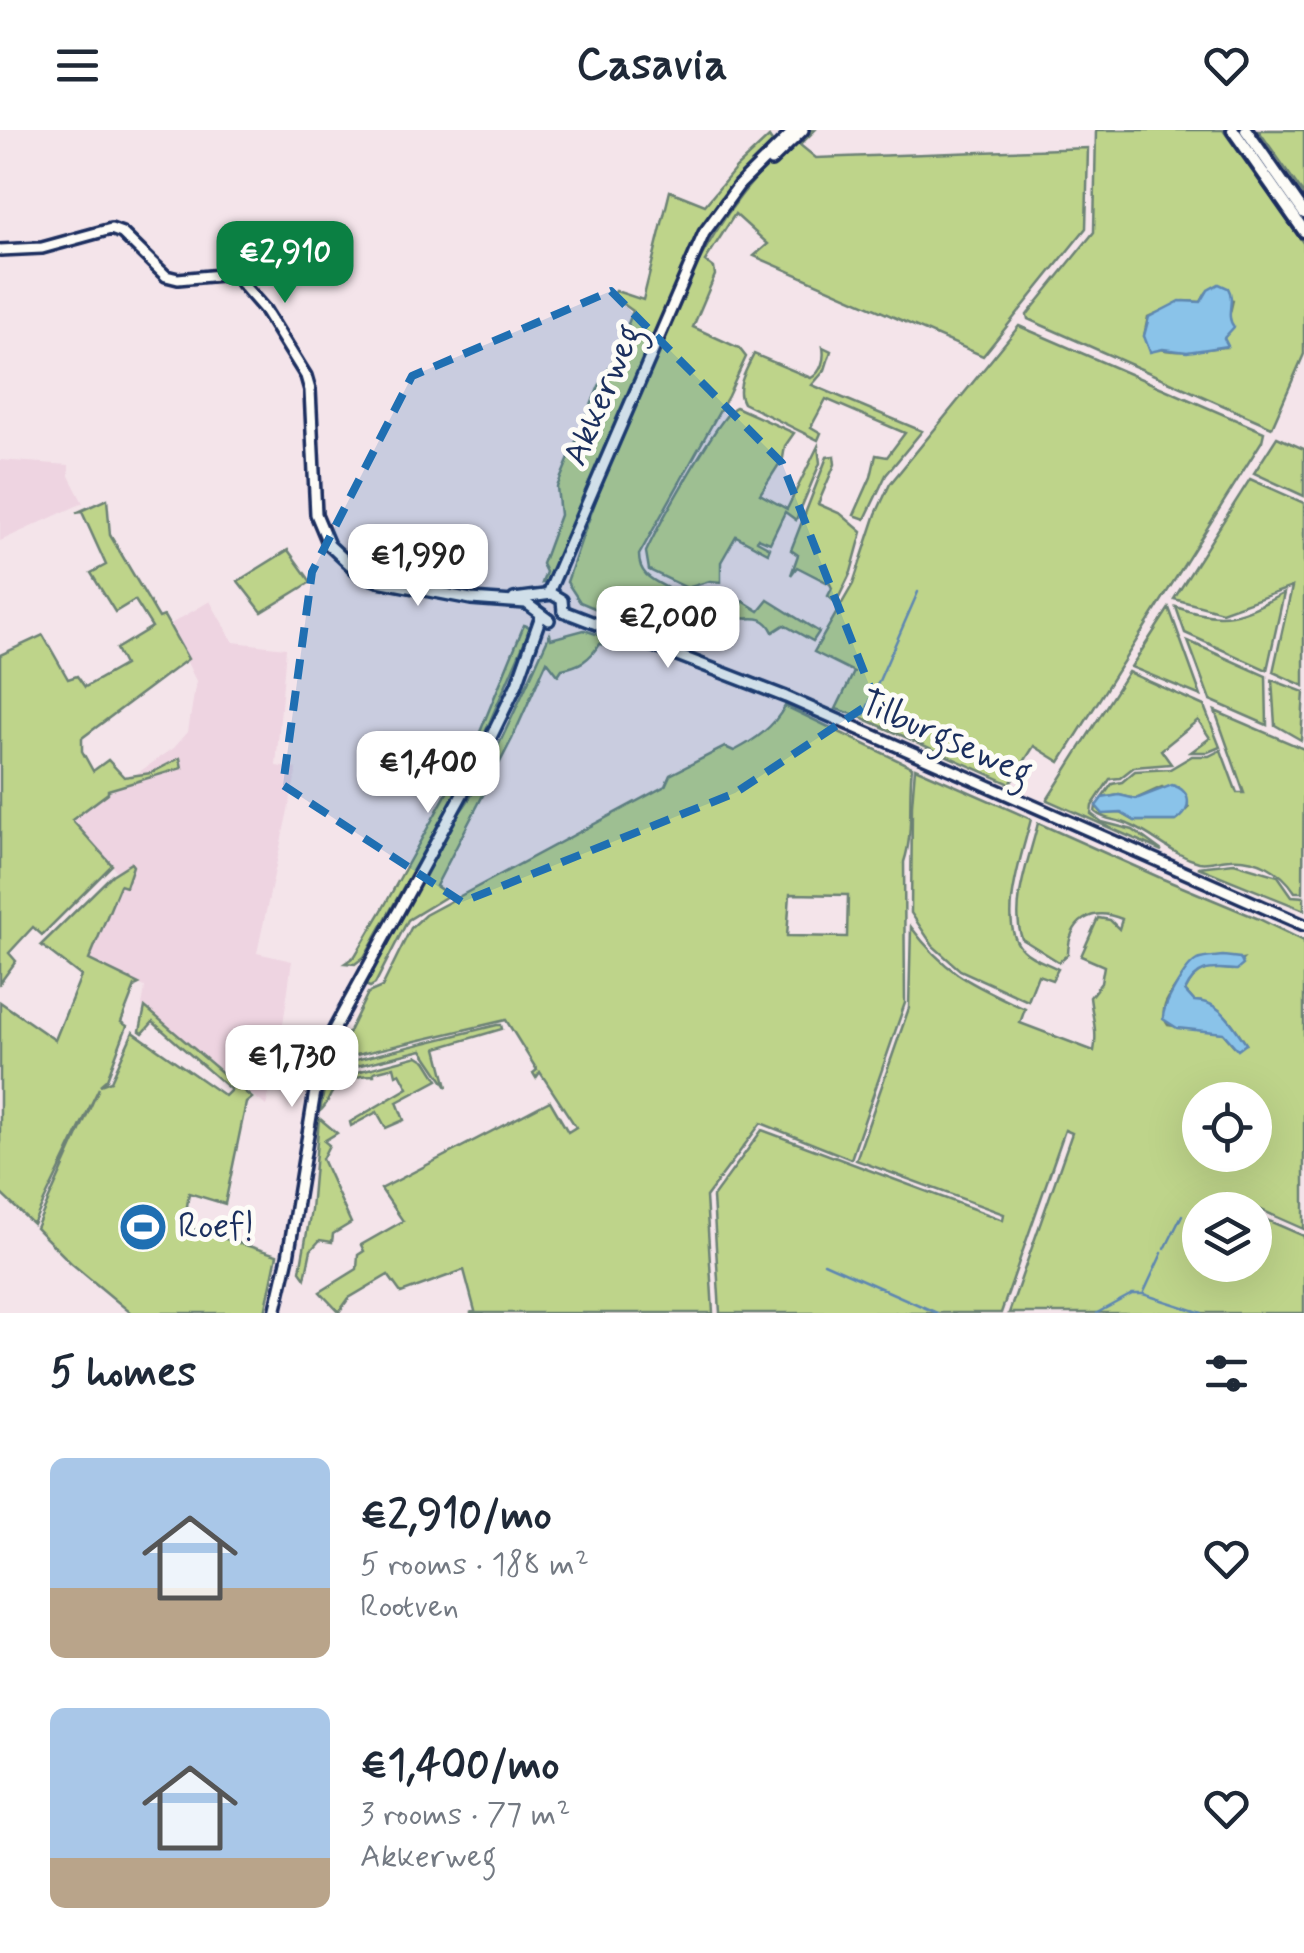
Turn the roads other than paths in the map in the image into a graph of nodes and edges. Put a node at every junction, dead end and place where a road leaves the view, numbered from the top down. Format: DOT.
graph roads {
  1 [pos="794,130"];
  2 [pos="803,130"];
  3 [pos="1233,130"];
  4 [pos="1246,130"];
  5 [pos="784,144"];
  6 [pos="1304,213"];
  7 [pos="1304,231"];
  8 [pos="0,250"];
  9 [pos="550,595"];
  10 [pos="495,602"];
  11 [pos="562,612"];
  12 [pos="543,616"];
  13 [pos="1304,926"];
  14 [pos="274,1313"];
  1 -- 5 [label="street, Akkerweg"];
  2 -- 5 [label="street, Akkerweg"];
  3 -- 7 [label="highway"];
  4 -- 6 [label="highway"];
  5 -- 9 [label="street, Akkerweg"];
  8 -- 10 [label="street"];
  9 -- 10 [label="street"];
  9 -- 11 [label="street"];
  9 -- 12 [label="street"];
  10 -- 12 [label="street"];
  11 -- 12 [label="street"];
  11 -- 13 [label="street, Tilburgseweg"];
  12 -- 14 [label="street"];
}
